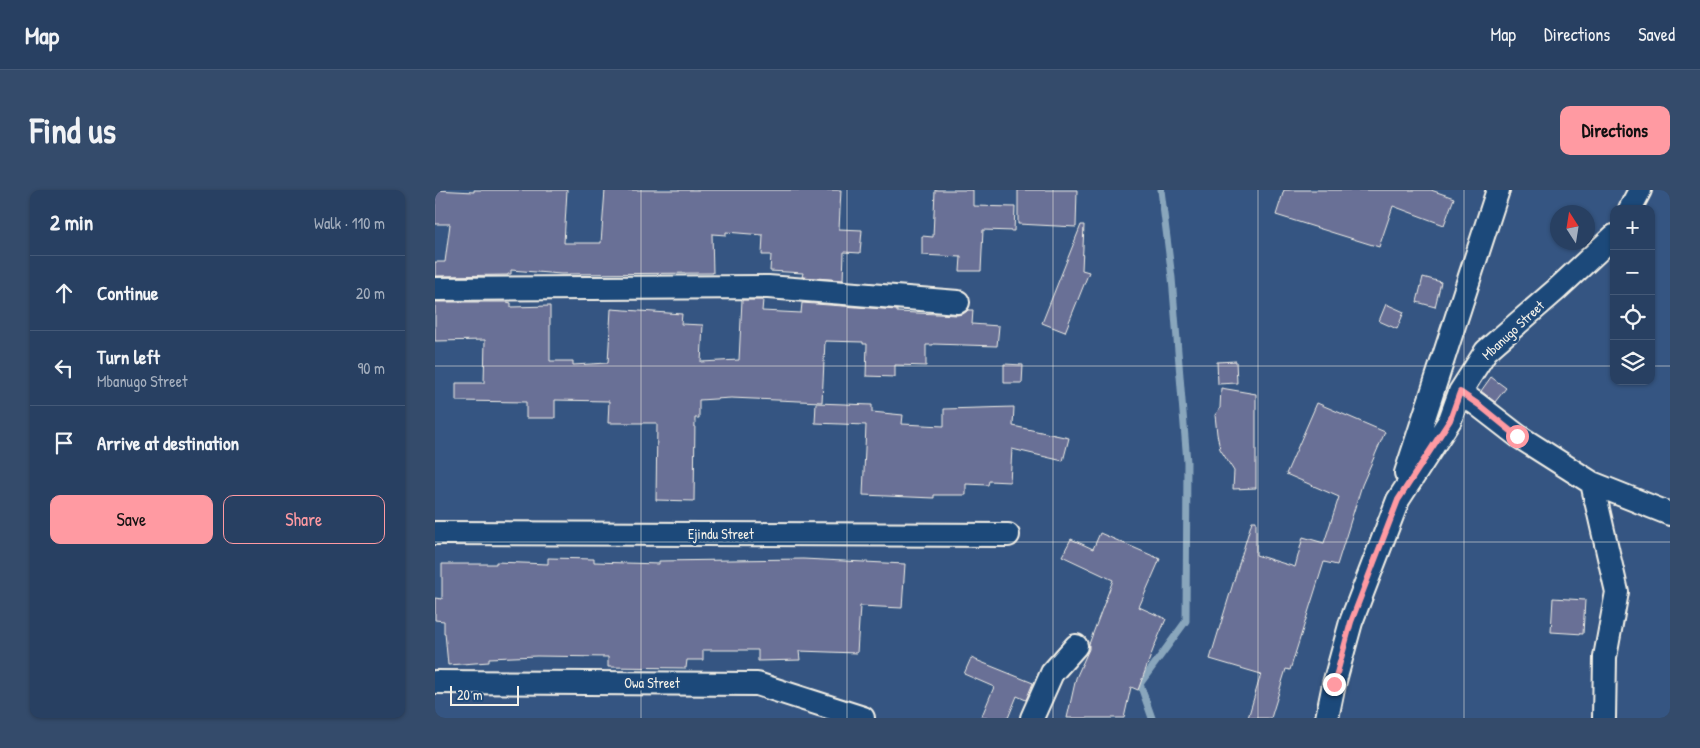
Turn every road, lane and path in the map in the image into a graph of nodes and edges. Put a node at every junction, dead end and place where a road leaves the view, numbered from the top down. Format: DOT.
graph roads {
  1 [pos="1498,190"];
  2 [pos="1640,190"];
  3 [pos="1632,205"];
  4 [pos="1610,240"];
  5 [pos="435,290"];
  6 [pos="958,302"];
  7 [pos="1460,392"];
  8 [pos="1592,482"];
  9 [pos="1398,500"];
  10 [pos="1670,514"];
  11 [pos="435,533"];
  12 [pos="1008,535"];
  13 [pos="1076,646"];
  14 [pos="435,682"];
  15 [pos="863,718"];
  16 [pos="1032,718"];
  17 [pos="1327,718"];
  18 [pos="1604,718"];
  1 -- 9 [label="street"];
  2 -- 3 [label="street"];
  4 -- 7 [label="street, Mbanugo Street"];
  5 -- 6 [label="street"];
  7 -- 8 [label="street"];
  7 -- 9 [label="street, Mbanugo Street"];
  8 -- 10 [label="street"];
  8 -- 18 [label="street"];
  9 -- 17 [label="street, Mbanugo Street"];
  11 -- 12 [label="street, Ejindu Street"];
  13 -- 16 [label="street"];
  14 -- 15 [label="street, Owa Street"];
}
